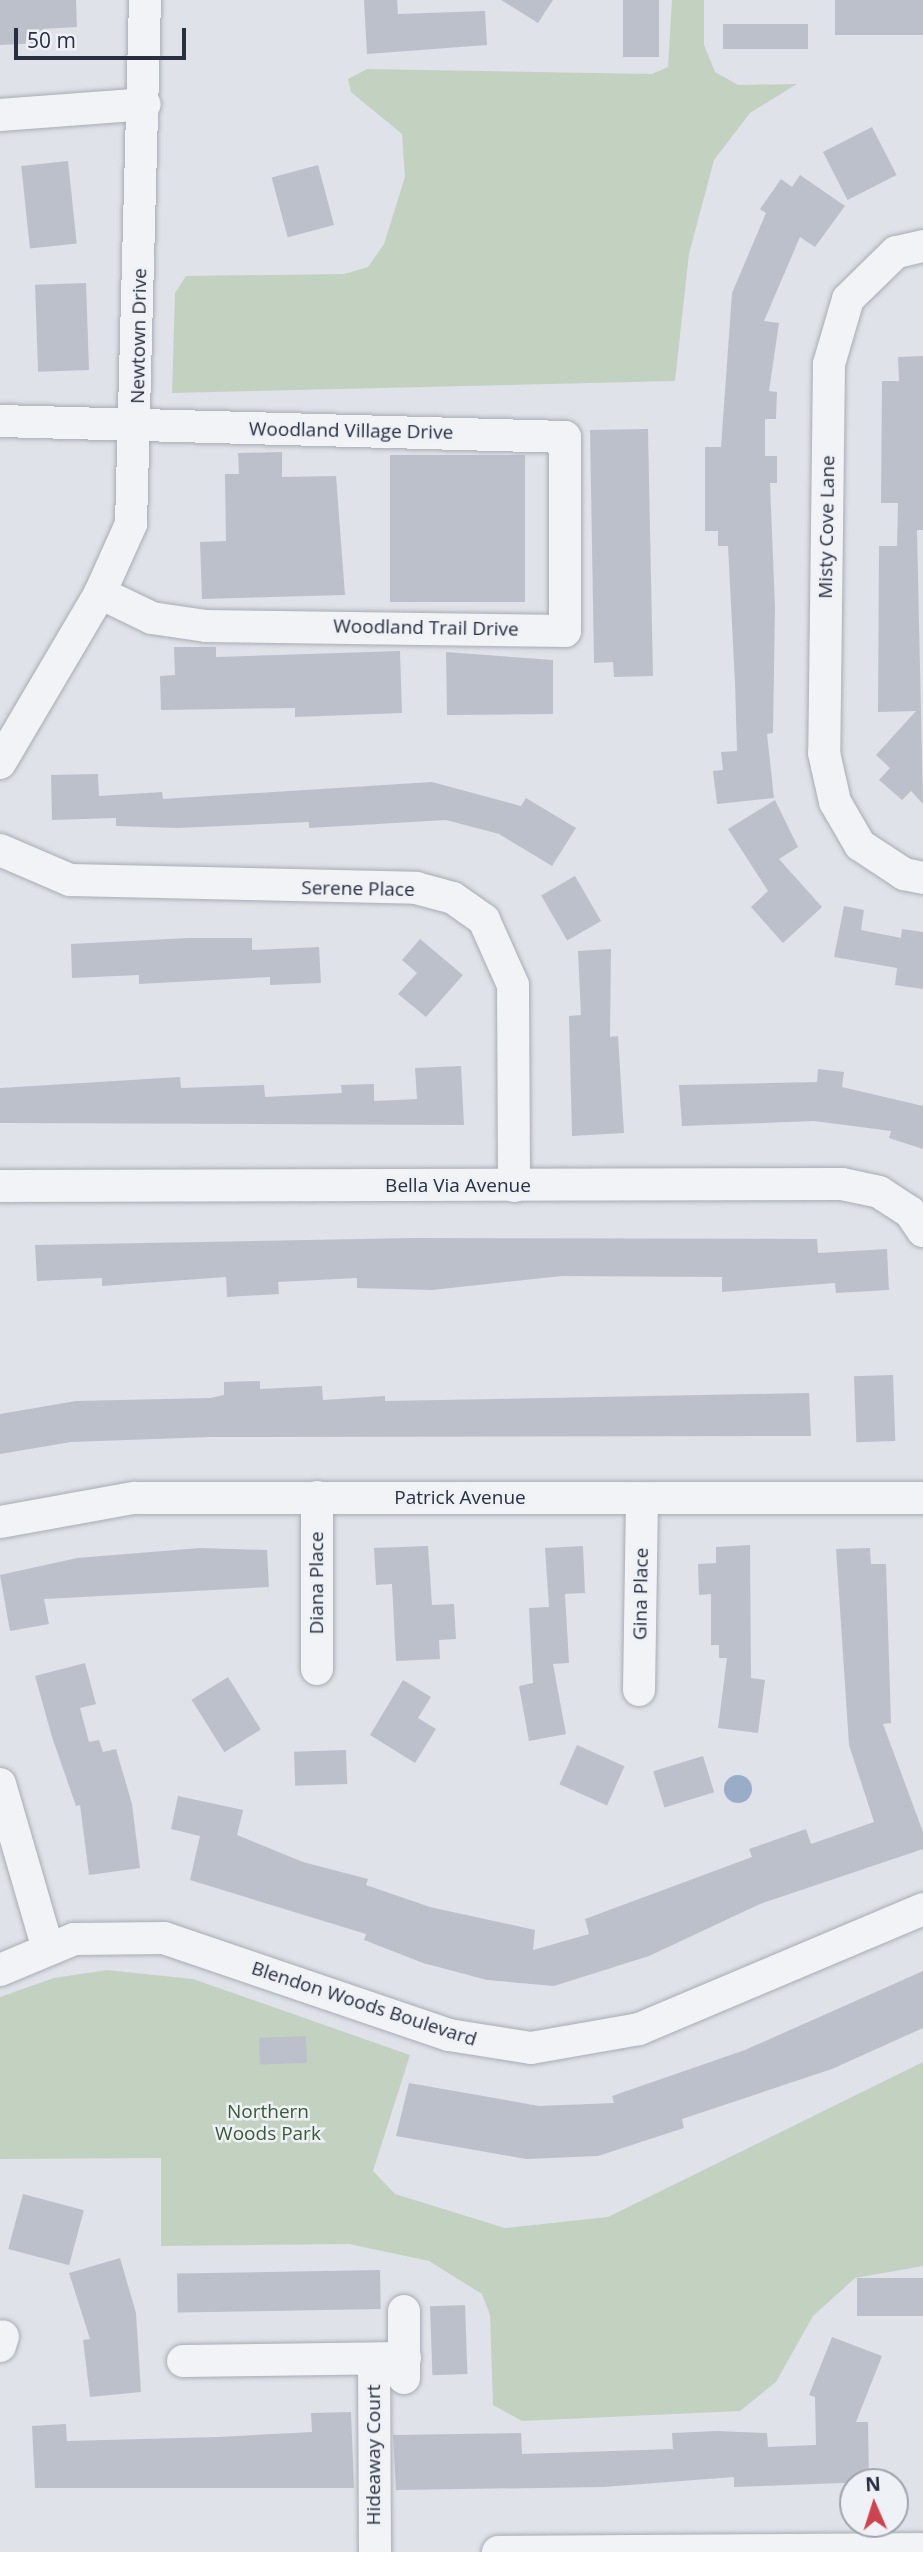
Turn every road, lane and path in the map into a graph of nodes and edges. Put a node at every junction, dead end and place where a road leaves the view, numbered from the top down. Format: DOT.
graph roads {
  1 [pos="145,0"];
  2 [pos="145,104"];
  3 [pos="0,115"];
  4 [pos="923,246"];
  5 [pos="0,421"];
  6 [pos="137,424"];
  7 [pos="565,437"];
  8 [pos="100,593"];
  9 [pos="0,763"];
  10 [pos="0,850"];
  11 [pos="923,878"];
  12 [pos="514,1185"];
  13 [pos="0,1186"];
  14 [pos="917,1222"];
  15 [pos="317,1497"];
  16 [pos="923,1498"];
  17 [pos="642,1499"];
  18 [pos="0,1522"];
  19 [pos="317,1669"];
  20 [pos="639,1690"];
  21 [pos="0,1784"];
  22 [pos="923,1909"];
  23 [pos="47,1946"];
  24 [pos="0,1970"];
  25 [pos="404,2311"];
  26 [pos="374,2359"];
  27 [pos="183,2361"];
  28 [pos="923,2549"];
  29 [pos="375,2552"];
  30 [pos="498,2552"];
  1 -- 2 [label="street, Newtown Drive"];
  2 -- 3 [label="street"];
  2 -- 6 [label="street, Newtown Drive"];
  4 -- 11 [label="street, Misty Cove Lane"];
  5 -- 6 [label="street, Woodland Village Drive"];
  6 -- 7 [label="street, Woodland Village Drive"];
  6 -- 8 [label="street, Newtown Drive"];
  7 -- 8 [label="street, Woodland Trail Drive"];
  8 -- 9 [label="street, Newtown Drive"];
  10 -- 12 [label="street, Serene Place"];
  12 -- 13 [label="street, Bella Via Avenue"];
  12 -- 14 [label="street, Bella Via Avenue"];
  15 -- 17 [label="street, Patrick Avenue"];
  15 -- 18 [label="street, Patrick Avenue"];
  15 -- 19 [label="street, Diana Place"];
  16 -- 17 [label="street, Patrick Avenue"];
  17 -- 20 [label="street, Gina Place"];
  21 -- 23 [label="street"];
  22 -- 23 [label="street, Blendon Woods Boulevard"];
  23 -- 24 [label="street, Blendon Woods Boulevard"];
  25 -- 26 [label="street, Hideaway Court"];
  26 -- 27 [label="street, Hideaway Court"];
  26 -- 29 [label="street, Hideaway Court"];
  28 -- 30 [label="street"];
}
